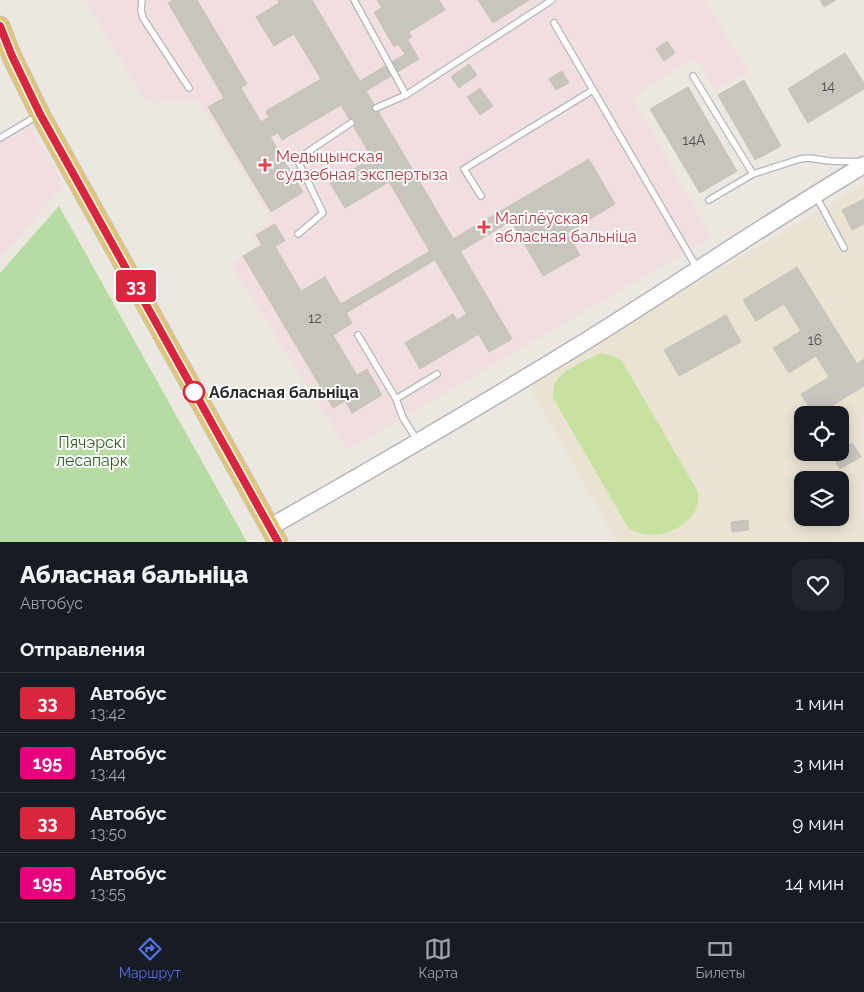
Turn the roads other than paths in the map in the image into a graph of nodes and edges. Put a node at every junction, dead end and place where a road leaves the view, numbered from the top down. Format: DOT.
graph roads {
  1 [pos="142,0"];
  2 [pos="354,0"];
  3 [pos="552,0"];
  4 [pos="554,23"];
  5 [pos="0,26"];
  6 [pos="693,76"];
  7 [pos="189,88"];
  8 [pos="593,90"];
  9 [pos="406,95"];
  10 [pos="376,108"];
  11 [pos="40,114"];
  12 [pos="351,123"];
  13 [pos="0,138"];
  14 [pos="864,164"];
  15 [pos="753,174"];
  16 [pos="815,194"];
  17 [pos="481,196"];
  18 [pos="709,200"];
  19 [pos="298,234"];
  20 [pos="844,248"];
  21 [pos="698,270"];
  22 [pos="358,335"];
  23 [pos="437,374"];
  24 [pos="396,399"];
  25 [pos="418,442"];
  26 [pos="274,534"];
  1 -- 7 [label="lane"];
  2 -- 9 [label="lane"];
  3 -- 9 [label="lane"];
  4 -- 8 [label="lane"];
  5 -- 11 [label="main road"];
  6 -- 15 [label="lane"];
  8 -- 17 [label="lane"];
  8 -- 21 [label="lane"];
  9 -- 10 [label="lane"];
  11 -- 13 [label="lane"];
  11 -- 26 [label="main road"];
  12 -- 19 [label="lane"];
  14 -- 15 [label="lane"];
  14 -- 16 [label="main road"];
  15 -- 18 [label="lane"];
  16 -- 20 [label="lane"];
  16 -- 21 [label="main road"];
  21 -- 25 [label="main road"];
  22 -- 24 [label="lane"];
  23 -- 24 [label="lane"];
  24 -- 25 [label="lane"];
  25 -- 26 [label="main road"];
}
